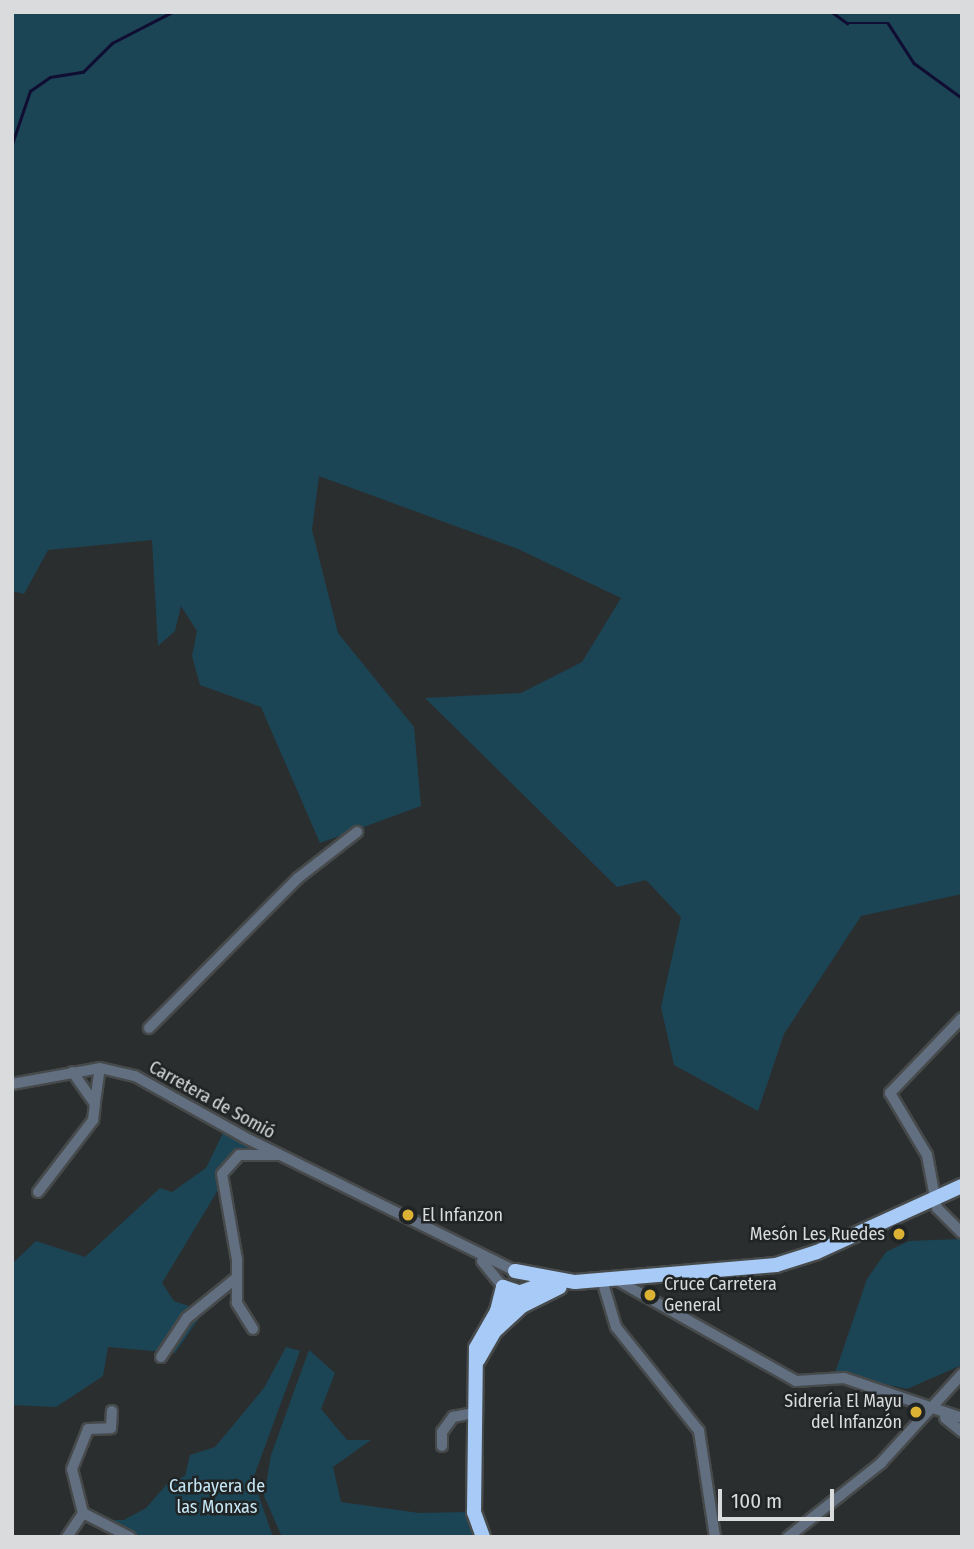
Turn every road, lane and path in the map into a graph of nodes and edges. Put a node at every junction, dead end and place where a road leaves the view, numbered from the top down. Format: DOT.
graph roads {
  1 [pos="357,832"];
  2 [pos="962,1018"];
  3 [pos="149,1028"];
  4 [pos="100,1068"];
  5 [pos="73,1072"];
  6 [pos="12,1084"];
  7 [pos="95,1104"];
  8 [pos="278,1155"];
  9 [pos="962,1186"];
  10 [pos="38,1192"];
  11 [pos="934,1198"];
  12 [pos="962,1233"];
  13 [pos="477,1256"];
  14 [pos="515,1271"];
  15 [pos="235,1279"];
  16 [pos="609,1279"];
  17 [pos="554,1281"];
  18 [pos="575,1282"];
  19 [pos="503,1287"];
  20 [pos="518,1293"];
  21 [pos="540,1296"];
  22 [pos="497,1311"];
  23 [pos="253,1329"];
  24 [pos="495,1331"];
  25 [pos="161,1357"];
  26 [pos="475,1365"];
  27 [pos="962,1374"];
  28 [pos="934,1408"];
  29 [pos="111,1411"];
  30 [pos="473,1413"];
  31 [pos="962,1418"];
  32 [pos="962,1432"];
  33 [pos="442,1446"];
  34 [pos="83,1513"];
  35 [pos="67,1537"];
  36 [pos="130,1537"];
  37 [pos="483,1537"];
  38 [pos="715,1537"];
  39 [pos="788,1537"];
  1 -- 3 [label="street"];
  2 -- 11 [label="street"];
  4 -- 5 [label="street, Carretera de Somió"];
  4 -- 7 [label="street"];
  4 -- 8 [label="street, Carretera de Somió"];
  5 -- 6 [label="street, Carretera de Somió"];
  5 -- 7 [label="street"];
  7 -- 10 [label="street"];
  8 -- 13 [label="street, Carretera de Somió"];
  8 -- 15 [label="street"];
  9 -- 11 [label="highway"];
  11 -- 12 [label="street"];
  11 -- 16 [label="highway"];
  13 -- 14 [label="street, Carretera de Somió"];
  13 -- 19 [label="street"];
  14 -- 17 [label="highway"];
  14 -- 20 [label="highway"];
  15 -- 23 [label="street"];
  15 -- 25 [label="street"];
  16 -- 18 [label="highway"];
  16 -- 28 [label="street"];
  16 -- 38 [label="street"];
  17 -- 18 [label="highway"];
  17 -- 20 [label="highway"];
  18 -- 21 [label="highway"];
  19 -- 20 [label="highway"];
  19 -- 22 [label="highway"];
  20 -- 21 [label="highway"];
  20 -- 22 [label="highway"];
  20 -- 24 [label="highway"];
  21 -- 24 [label="highway"];
  22 -- 26 [label="highway"];
  24 -- 26 [label="highway"];
  26 -- 30 [label="highway"];
  27 -- 28 [label="street"];
  28 -- 31 [label="street"];
  28 -- 32 [label="street"];
  28 -- 39 [label="street"];
  29 -- 34 [label="street"];
  30 -- 33 [label="street"];
  30 -- 37 [label="highway"];
  34 -- 35 [label="street"];
  34 -- 36 [label="street"];
}
